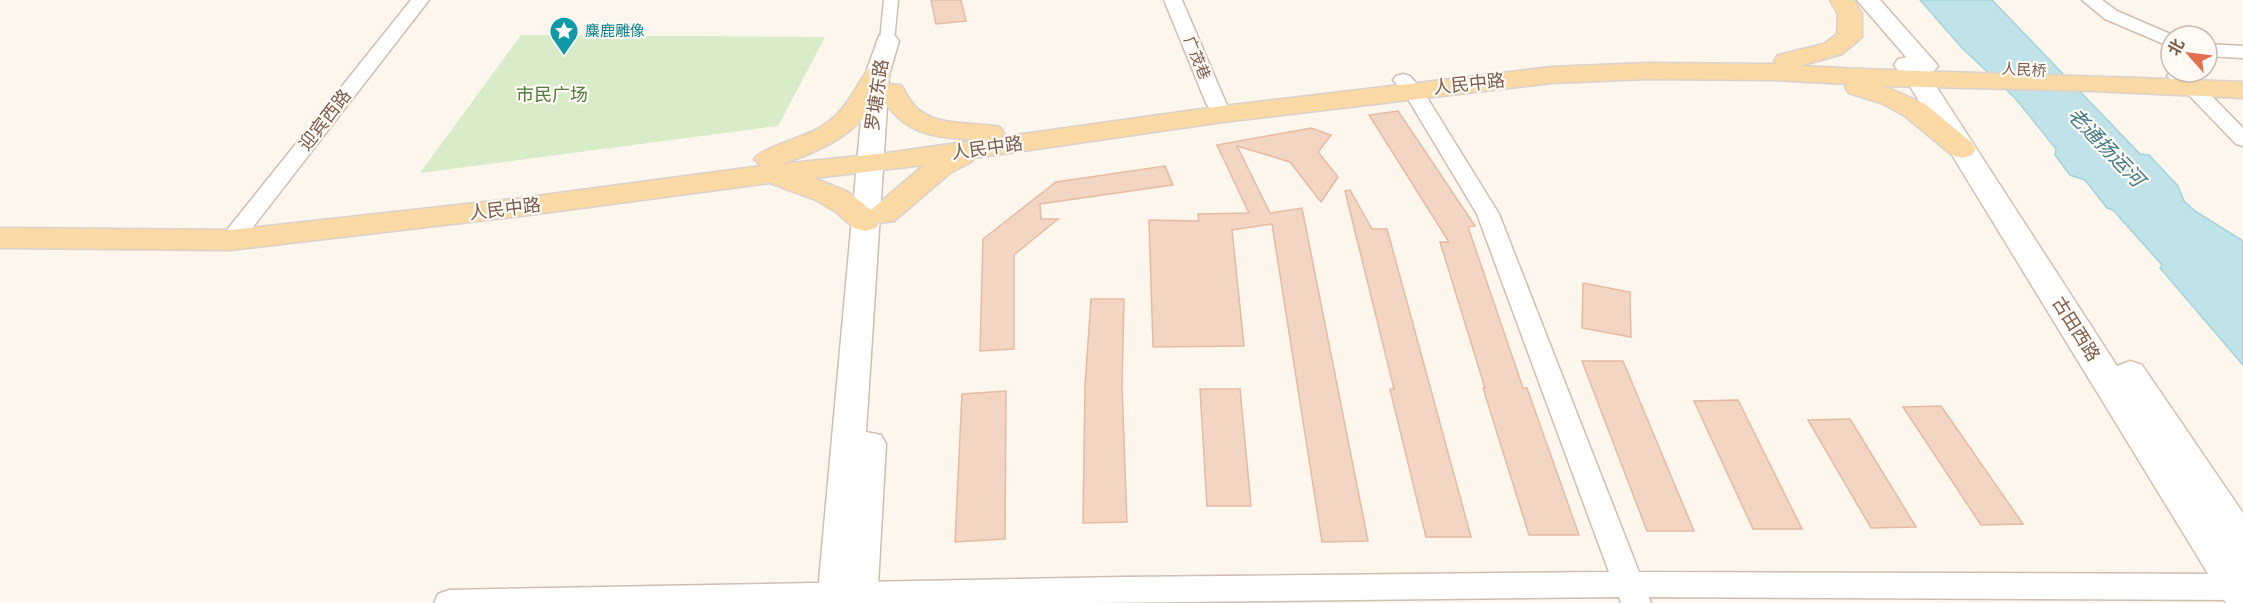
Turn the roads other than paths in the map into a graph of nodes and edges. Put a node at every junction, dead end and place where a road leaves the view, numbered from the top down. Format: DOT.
graph roads {
  1 [pos="420,0"];
  2 [pos="891,0"];
  3 [pos="1173,0"];
  4 [pos="1842,0"];
  5 [pos="1850,0"];
  6 [pos="1868,0"];
  7 [pos="2091,0"];
  8 [pos="2159,37"];
  9 [pos="887,41"];
  10 [pos="2219,51"];
  11 [pos="2243,52"];
  12 [pos="1780,66"];
  13 [pos="1938,73"];
  14 [pos="2243,79"];
  15 [pos="2219,80"];
  16 [pos="2159,81"];
  17 [pos="884,83"];
  18 [pos="2187,84"];
  19 [pos="2200,84"];
  20 [pos="1408,86"];
  21 [pos="2243,90"];
  22 [pos="1219,109"];
  23 [pos="2243,140"];
  24 [pos="982,142"];
  25 [pos="1962,149"];
  26 [pos="878,155"];
  27 [pos="764,167"];
  28 [pos="874,218"];
  29 [pos="0,219"];
  30 [pos="238,231"];
  31 [pos="0,238"];
  32 [pos="2243,546"];
  33 [pos="2241,590"];
  34 [pos="1633,593"];
  35 [pos="848,598"];
  36 [pos="449,603"];
  1 -- 30 [label="street, 迎宾西路"];
  2 -- 9 [label="street"];
  3 -- 22 [label="street, 广茂巷"];
  4 -- 12 [label="main road"];
  5 -- 13 [label="street"];
  6 -- 13 [label="street"];
  7 -- 8 [label="street"];
  9 -- 17 [label="street, 罗塘东路"];
  10 -- 11 [label="street"];
  12 -- 13 [label="main road, 人民中路"];
  12 -- 20 [label="main road, 人民中路"];
  12 -- 25 [label="main road"];
  13 -- 16 [label="main road, 人民桥"];
  13 -- 25 [label="main road, 古田西路"];
  13 -- 32 [label="main road, 古田西路"];
  14 -- 15 [label="main road"];
  17 -- 24 [label="main road"];
  17 -- 26 [label="street, 罗塘东路"];
  17 -- 27 [label="main road"];
  18 -- 23 [label="street"];
  19 -- 21 [label="main road"];
  20 -- 22 [label="main road, 人民中路"];
  20 -- 34 [label="street"];
  22 -- 24 [label="main road, 人民中路"];
  24 -- 26 [label="main road, 人民中路"];
  24 -- 28 [label="main road"];
  25 -- 33 [label="main road, 古田西路"];
  26 -- 27 [label="main road, 人民中路"];
  26 -- 28 [label="street, 罗塘东路"];
  27 -- 28 [label="main road"];
  27 -- 30 [label="main road, 人民中路"];
  28 -- 35 [label="street, 罗塘东路"];
  29 -- 30 [label="main road, 人民中路"];
  30 -- 31 [label="main road, 人民中路"];
  33 -- 34 [label="street"];
  34 -- 35 [label="street"];
  35 -- 36 [label="street"];
}
